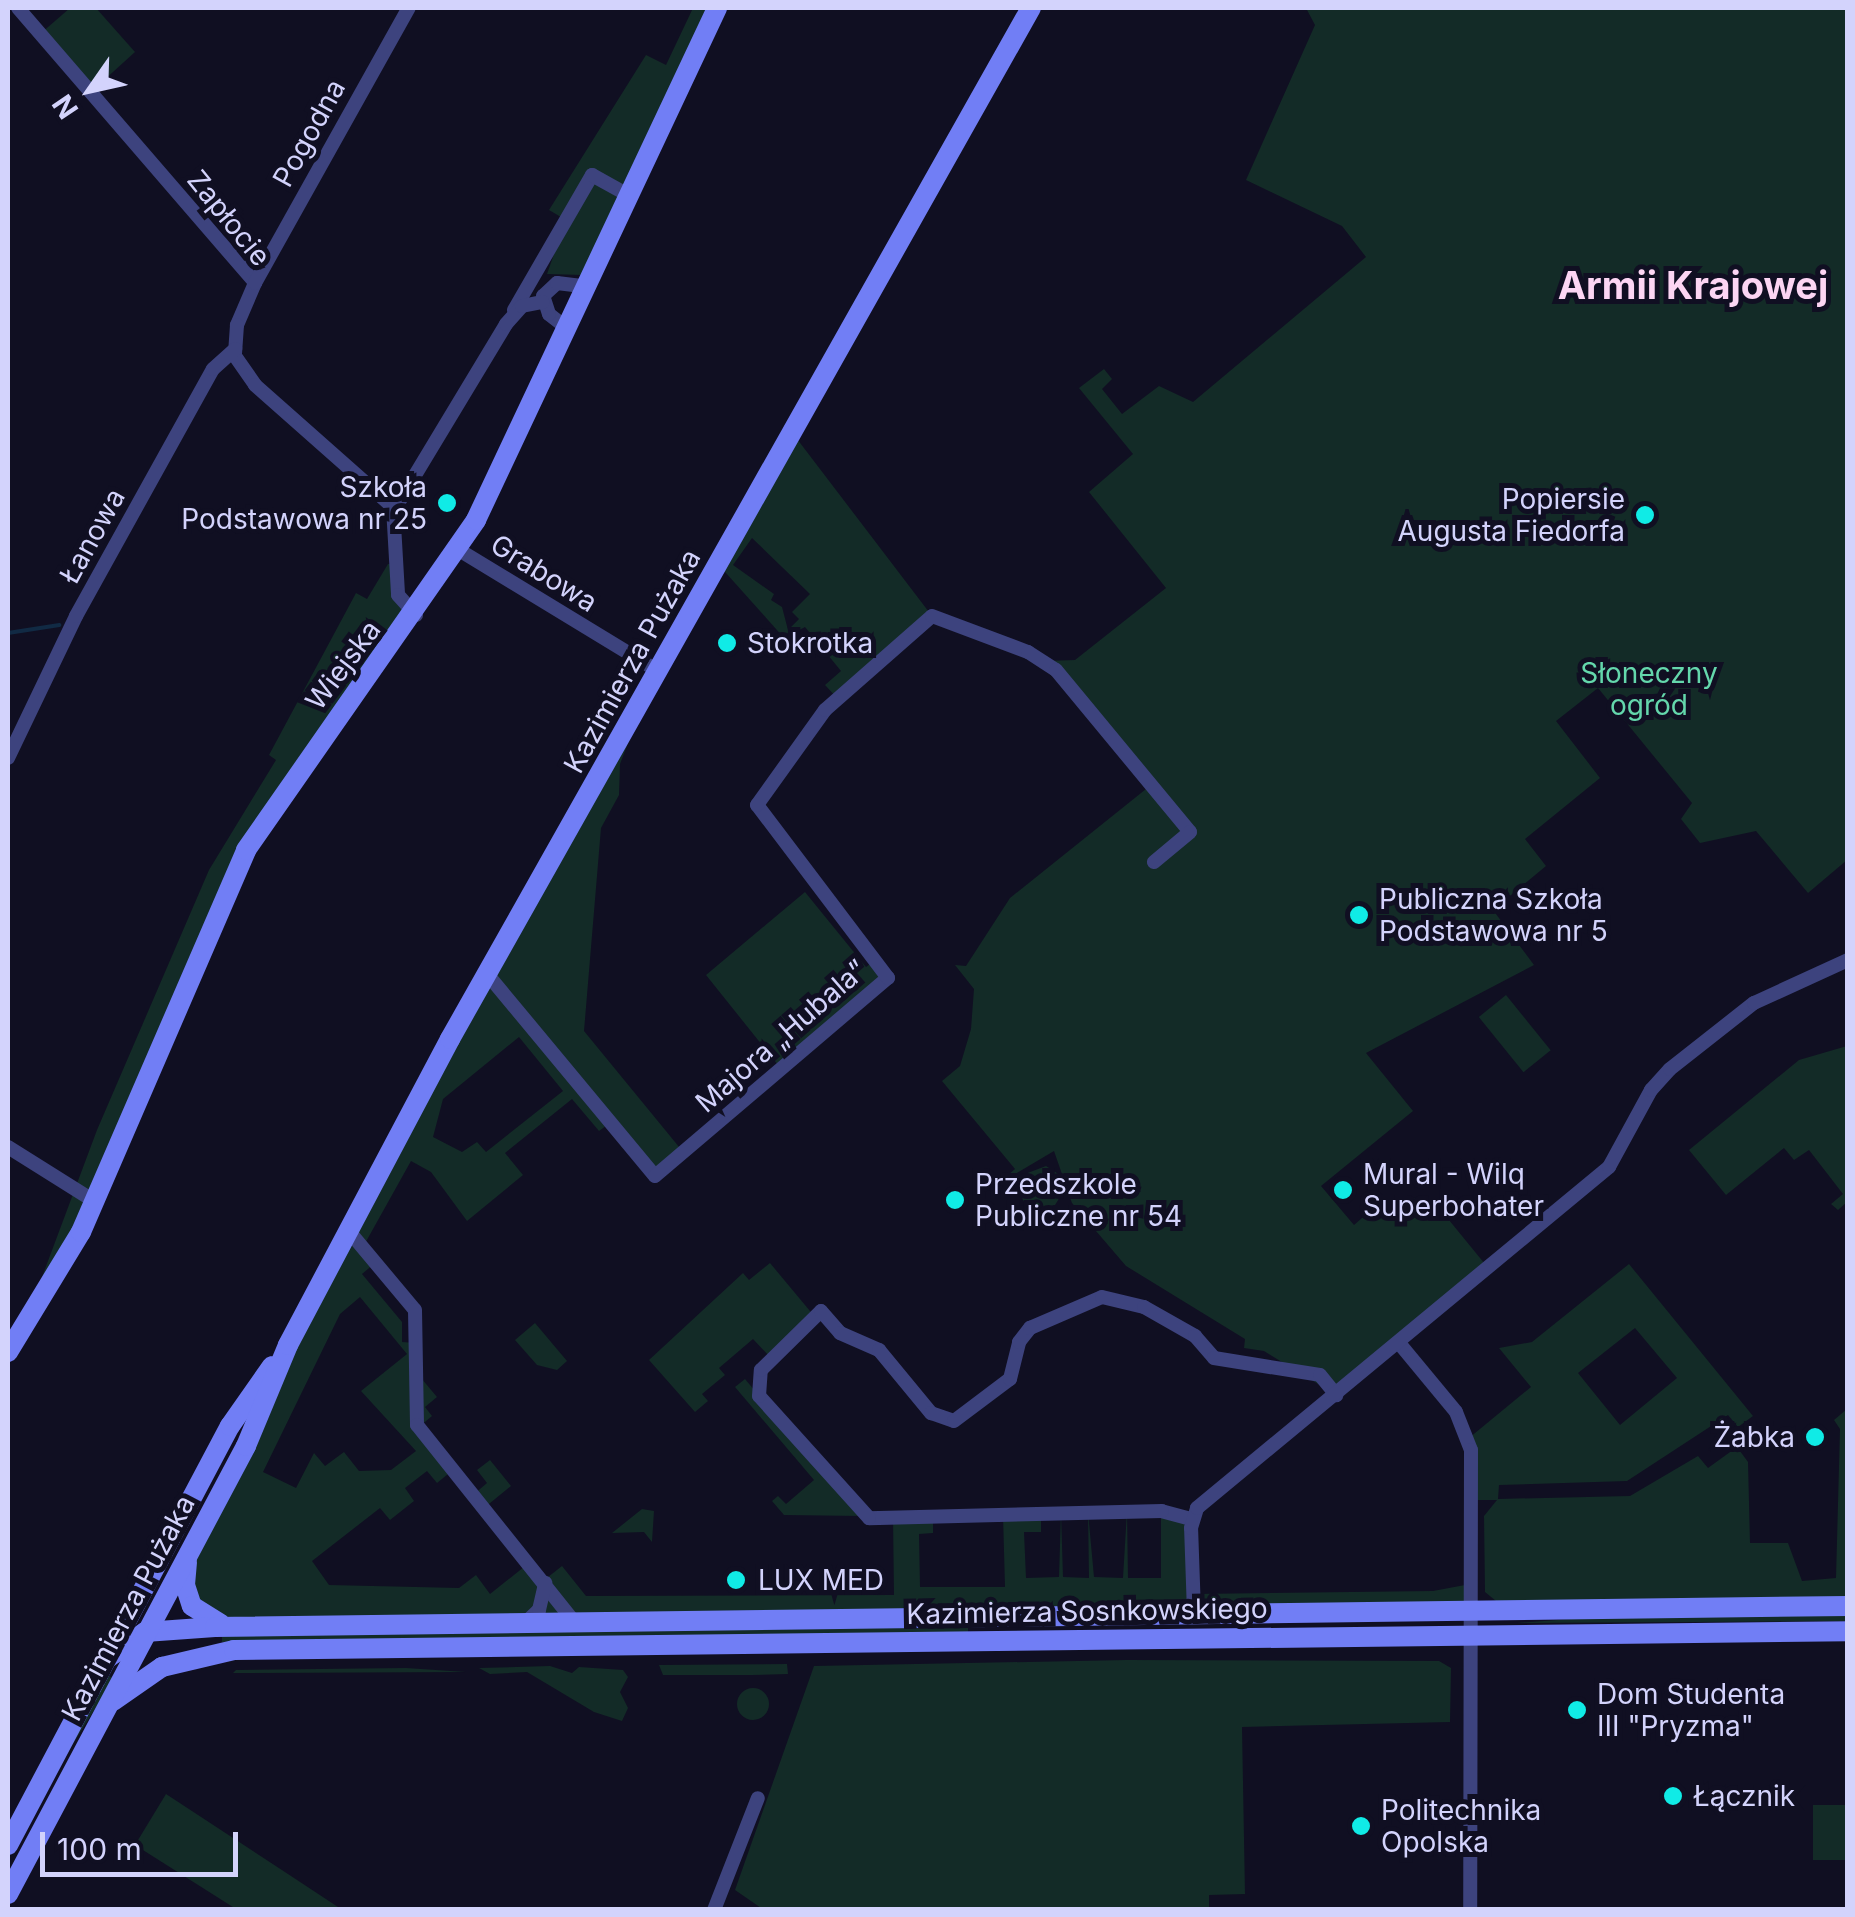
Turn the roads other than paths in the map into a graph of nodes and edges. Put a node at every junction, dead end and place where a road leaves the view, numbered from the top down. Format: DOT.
graph roads {
  1 [pos="18,8"];
  2 [pos="409,8"];
  3 [pos="717,8"];
  4 [pos="1031,8"];
  5 [pos="630,196"];
  6 [pos="544,256"];
  7 [pos="255,283"];
  8 [pos="551,285"];
  9 [pos="588,287"];
  10 [pos="544,302"];
  11 [pos="506,324"];
  12 [pos="568,329"];
  13 [pos="235,349"];
  14 [pos="394,510"];
  15 [pos="458,550"];
  16 [pos="416,614"];
  17 [pos="655,670"];
  18 [pos="8,758"];
  19 [pos="1154,862"];
  20 [pos="1848,960"];
  21 [pos="488,975"];
  22 [pos="8,1147"];
  23 [pos="94,1201"];
  24 [pos="348,1230"];
  25 [pos="1398,1343"];
  26 [pos="288,1345"];
  27 [pos="8,1352"];
  28 [pos="1336,1395"];
  29 [pos="1192,1519"];
  30 [pos="197,1538"];
  31 [pos="156,1567"];
  32 [pos="545,1583"];
  33 [pos="1848,1606"];
  34 [pos="1475,1611"];
  35 [pos="1194,1612"];
  36 [pos="158,1620"];
  37 [pos="526,1622"];
  38 [pos="574,1622"];
  39 [pos="238,1627"];
  40 [pos="1848,1630"];
  41 [pos="142,1633"];
  42 [pos="1475,1634"];
  43 [pos="234,1650"];
  44 [pos="105,1660"];
  45 [pos="104,1708"];
  46 [pos="758,1798"];
  47 [pos="8,1844"];
  48 [pos="8,1894"];
  49 [pos="714,1910"];
  50 [pos="1470,1910"];
  1 -- 7 [label="street, Zapłocie"];
  2 -- 7 [label="street, Pogodna"];
  3 -- 5 [label="street, Wiejska"];
  4 -- 17 [label="street, Kazimierza Pużaka"];
  5 -- 6 [label="street"];
  5 -- 9 [label="street, Wiejska"];
  6 -- 8 [label="street"];
  6 -- 11 [label="street"];
  7 -- 13 [label="street, Zapłocie"];
  8 -- 9 [label="street"];
  8 -- 10 [label="street"];
  9 -- 12 [label="street, Wiejska"];
  10 -- 11 [label="street"];
  10 -- 12 [label="street"];
  11 -- 14 [label="street"];
  12 -- 15 [label="street, Wiejska"];
  13 -- 14 [label="street"];
  13 -- 18 [label="street, Łanowa"];
  14 -- 16 [label="street"];
  15 -- 16 [label="street, Wiejska"];
  15 -- 17 [label="street, Grabowa"];
  16 -- 23 [label="street, Wiejska"];
  17 -- 21 [label="street, Kazimierza Pużaka"];
  19 -- 21 [label="street, Majora „Hubala”"];
  20 -- 25 [label="street"];
  21 -- 24 [label="street, Kazimierza Pużaka"];
  22 -- 23 [label="street"];
  23 -- 27 [label="street, Wiejska"];
  24 -- 26 [label="street, Kazimierza Pużaka"];
  24 -- 32 [label="street"];
  25 -- 28 [label="street"];
  25 -- 34 [label="street"];
  26 -- 30 [label="street, Kazimierza Pużaka"];
  26 -- 31 [label="street, Kazimierza Pużaka"];
  28 -- 29 [label="street"];
  28 -- 29 [label="street"];
  29 -- 35 [label="street"];
  30 -- 36 [label="street, Kazimierza Pużaka"];
  30 -- 39 [label="street"];
  31 -- 36 [label="street"];
  31 -- 44 [label="street, Kazimierza Pużaka"];
  32 -- 37 [label="street"];
  32 -- 38 [label="street"];
  33 -- 34 [label="street, Kazimierza Sosnkowskiego"];
  34 -- 35 [label="street, Kazimierza Sosnkowskiego"];
  34 -- 42 [label="street"];
  35 -- 38 [label="street, Kazimierza Sosnkowskiego"];
  36 -- 39 [label="street, Kazimierza Sosnkowskiego"];
  36 -- 41 [label="street, Kazimierza Pużaka"];
  36 -- 43 [label="street"];
  37 -- 38 [label="street, Kazimierza Sosnkowskiego"];
  37 -- 39 [label="street, Kazimierza Sosnkowskiego"];
  40 -- 42 [label="street, Kazimierza Sosnkowskiego"];
  41 -- 44 [label="street"];
  41 -- 45 [label="street, Kazimierza Pużaka"];
  42 -- 43 [label="street, Kazimierza Sosnkowskiego"];
  42 -- 50 [label="street"];
  43 -- 45 [label="street, Kazimierza Sosnkowskiego"];
  44 -- 47 [label="street, Kazimierza Pużaka"];
  45 -- 48 [label="street, Kazimierza Pużaka"];
  46 -- 49 [label="street"];
}
